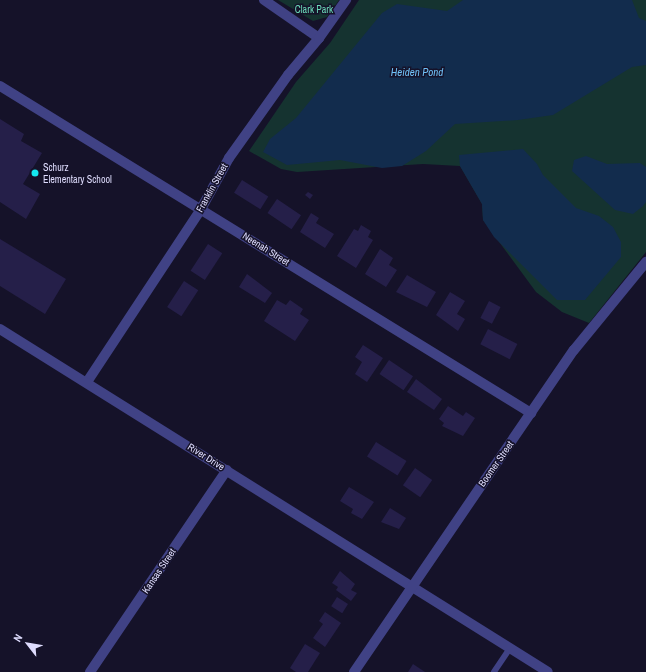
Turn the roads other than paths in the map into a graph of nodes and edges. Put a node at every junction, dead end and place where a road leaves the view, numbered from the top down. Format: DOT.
graph roads {
  1 [pos="264,0"];
  2 [pos="346,0"];
  3 [pos="319,38"];
  4 [pos="0,86"];
  5 [pos="201,209"];
  6 [pos="646,262"];
  7 [pos="0,329"];
  8 [pos="87,382"];
  9 [pos="531,413"];
  10 [pos="228,470"];
  11 [pos="412,586"];
  12 [pos="510,648"];
  13 [pos="90,672"];
  14 [pos="354,672"];
  15 [pos="494,672"];
  16 [pos="548,672"];
  1 -- 3 [label="street"];
  2 -- 3 [label="street, Franklin Street"];
  3 -- 5 [label="street, Franklin Street"];
  4 -- 5 [label="street, Neenah Street"];
  5 -- 8 [label="street, Franklin Street"];
  5 -- 9 [label="street, Neenah Street"];
  6 -- 9 [label="street, Boomer Street"];
  7 -- 8 [label="street, River Drive"];
  8 -- 10 [label="street, River Drive"];
  9 -- 11 [label="street, Boomer Street"];
  10 -- 11 [label="street, River Drive"];
  10 -- 13 [label="street, Kansas Street"];
  11 -- 12 [label="street, River Drive"];
  11 -- 14 [label="street, Boomer Street"];
  12 -- 15 [label="lane"];
  12 -- 16 [label="street, River Drive"];
}
